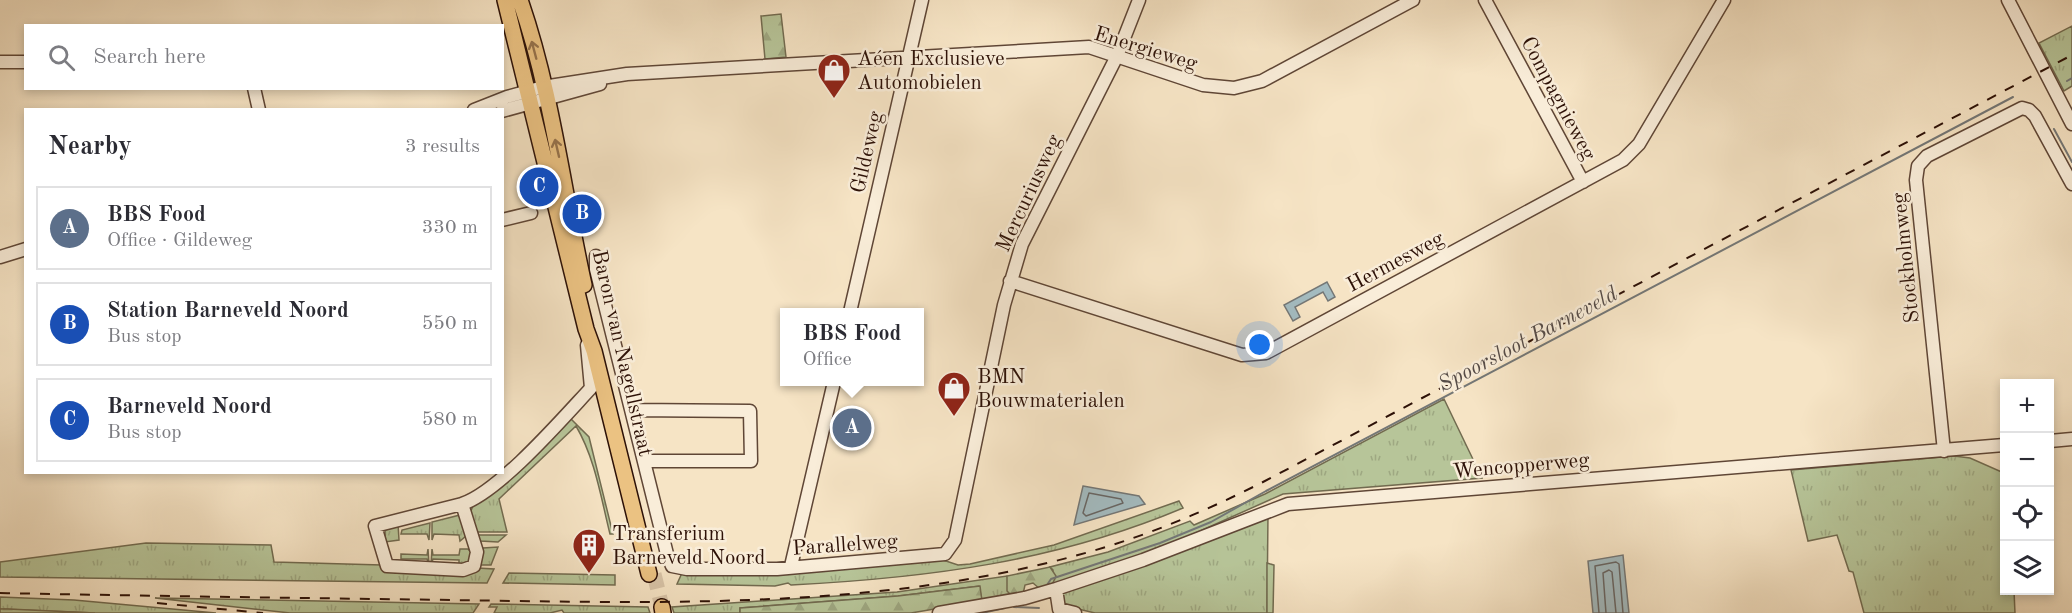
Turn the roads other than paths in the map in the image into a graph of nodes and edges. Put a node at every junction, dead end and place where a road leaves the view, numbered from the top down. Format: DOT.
graph roads {
  1 [pos="506,0"];
  2 [pos="520,0"];
  3 [pos="922,0"];
  4 [pos="1139,0"];
  5 [pos="1413,0"];
  6 [pos="1485,0"];
  7 [pos="1724,0"];
  8 [pos="2008,0"];
  9 [pos="2015,0"];
  10 [pos="1117,56"];
  11 [pos="908,58"];
  12 [pos="0,62"];
  13 [pos="24,62"];
  14 [pos="254,90"];
  15 [pos="537,95"];
  16 [pos="259,108"];
  17 [pos="482,108"];
  18 [pos="504,110"];
  19 [pos="2072,114"];
  20 [pos="2072,124"];
  21 [pos="1583,182"];
  22 [pos="2072,184"];
  23 [pos="531,213"];
  24 [pos="504,220"];
  25 [pos="24,250"];
  26 [pos="596,256"];
  27 [pos="0,257"];
  28 [pos="1010,281"];
  29 [pos="851,308"];
  30 [pos="586,329"];
  31 [pos="833,386"];
  32 [pos="632,410"];
  33 [pos="2072,439"];
  34 [pos="2054,441"];
  35 [pos="2000,445"];
  36 [pos="1944,450"];
  37 [pos="644,461"];
  38 [pos="504,468"];
  39 [pos="494,476"];
  40 [pos="462,504"];
  41 [pos="948,553"];
  42 [pos="791,566"];
  43 [pos="1056,589"];
  44 [pos="939,613"];
  45 [pos="1075,613"];
  1 -- 15 [label="main road, Baron van Nagellstraat"];
  15 -- 2 [label="main road, Baron van Nagellstraat, one-way"];
  3 -- 11 [label="street, Gildeweg"];
  4 -- 10 [label="street, Mercuriusweg"];
  5 -- 10 [label="street, Energieweg"];
  6 -- 21 [label="street, Compagnieweg"];
  7 -- 21 [label="street, Hermesweg"];
  8 -- 20 [label="street"];
  9 -- 19 [label="street"];
  10 -- 11 [label="street, Energieweg"];
  10 -- 28 [label="street, Mercuriusweg"];
  11 -- 15 [label="street, Energieweg"];
  11 -- 29 [label="street, Gildeweg"];
  12 -- 13 [label="street"];
  14 -- 16 [label="street"];
  15 -- 17 [label="street"];
  15 -- 18 [label="street"];
  15 -- 30 [label="main road, Baron van Nagellstraat"];
  30 -- 15 [label="main road, Baron van Nagellstraat, one-way"];
  21 -- 28 [label="street, Hermesweg"];
  22 -- 36 [label="street, Stockholmweg"];
  23 -- 24 [label="street"];
  25 -- 27 [label="street"];
  26 -- 32 [label="street"];
  28 -- 41 [label="street, Mercuriusweg"];
  30 -- 38 [label="street, Baron van Nagellstraat"];
  31 -- 42 [label="street"];
  32 -- 37 [label="street"];
  32 -- 37 [label="street"];
  33 -- 34 [label="street"];
  35 -- 36 [label="street, Wencopperweg"];
  36 -- 43 [label="street, Wencopperweg"];
  37 -- 42 [label="street, Parallelweg"];
  39 -- 40 [label="street"];
  40 -- 40 [label="street"];
  41 -- 42 [label="street, Parallelweg"];
  43 -- 44 [label="street, Wencopperweg"];
  43 -- 45 [label="street"];
}
